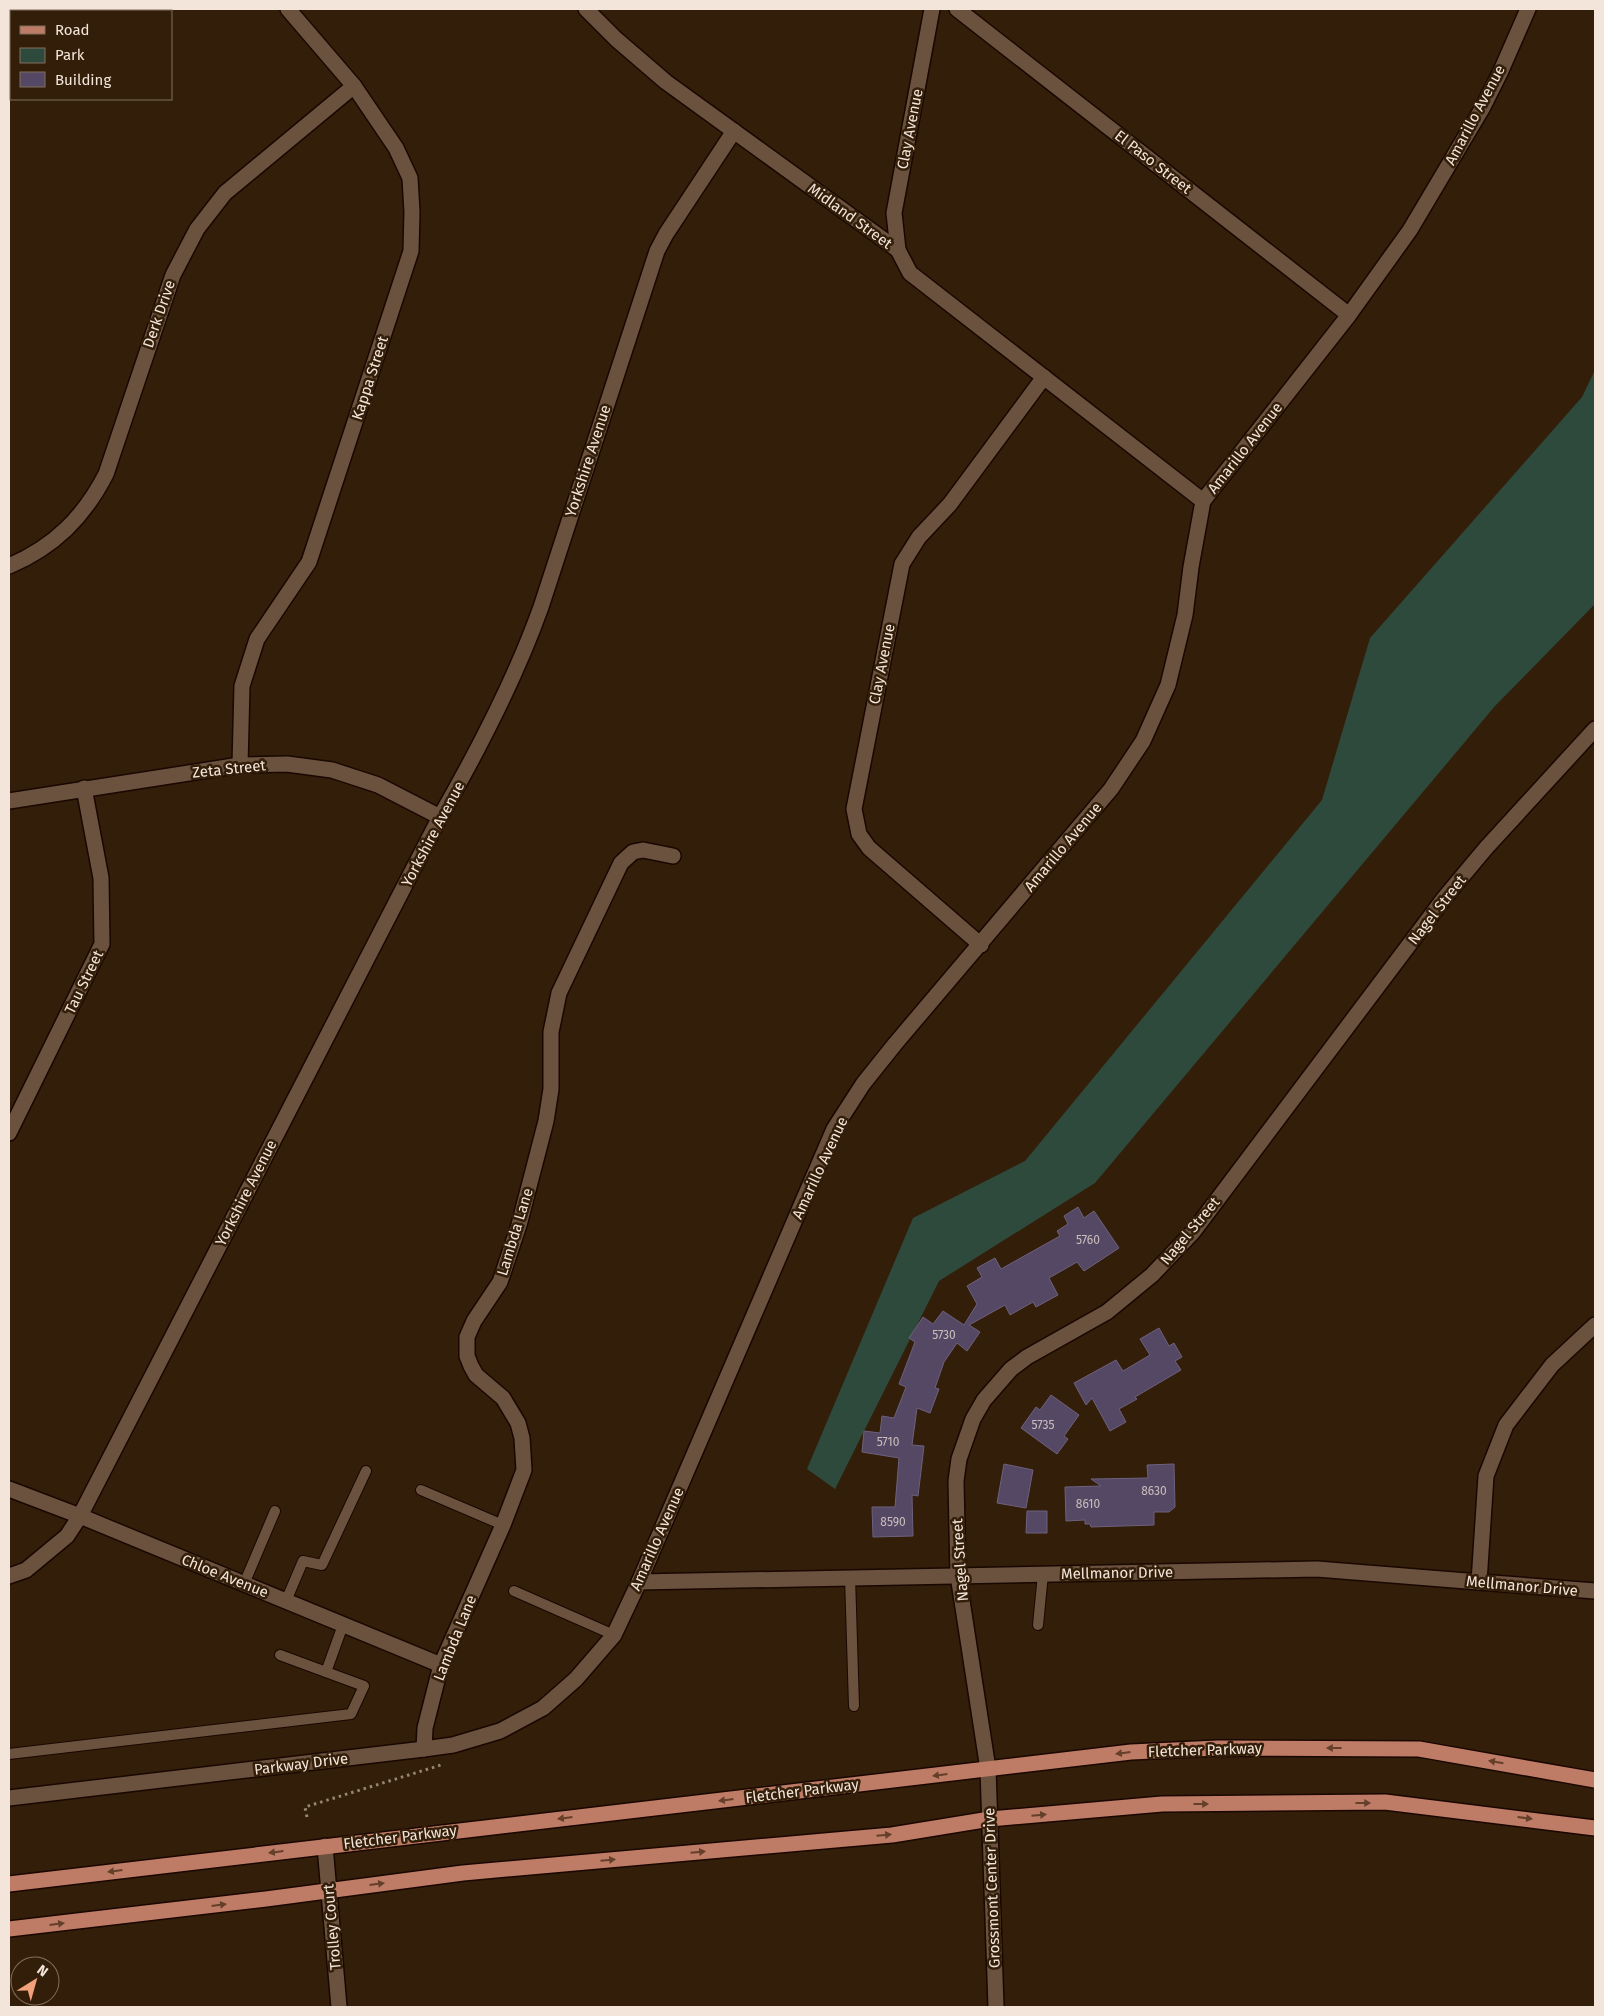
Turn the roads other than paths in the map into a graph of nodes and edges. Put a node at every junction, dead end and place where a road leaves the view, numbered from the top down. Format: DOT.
graph roads {
  1 [pos="288,9"];
  2 [pos="586,9"];
  3 [pos="932,9"];
  4 [pos="957,9"];
  5 [pos="1528,9"];
  6 [pos="354,86"];
  7 [pos="734,131"];
  8 [pos="898,250"];
  9 [pos="1349,315"];
  10 [pos="1044,377"];
  11 [pos="1203,501"];
  12 [pos="9,566"];
  13 [pos="1595,729"];
  14 [pos="240,766"];
  15 [pos="84,788"];
  16 [pos="9,801"];
  17 [pos="440,817"];
  18 [pos="674,856"];
  19 [pos="981,945"];
  20 [pos="14,1112"];
  21 [pos="9,1133"];
  22 [pos="1595,1325"];
  23 [pos="366,1470"];
  24 [pos="9,1489"];
  25 [pos="421,1490"];
  26 [pos="275,1511"];
  27 [pos="80,1516"];
  28 [pos="503,1526"];
  29 [pos="1043,1574"];
  30 [pos="958,1575"];
  31 [pos="9,1576"];
  32 [pos="850,1577"];
  33 [pos="639,1582"];
  34 [pos="1479,1582"];
  35 [pos="244,1584"];
  36 [pos="514,1591"];
  37 [pos="1595,1591"];
  38 [pos="286,1601"];
  39 [pos="343,1625"];
  40 [pos="1038,1626"];
  41 [pos="614,1635"];
  42 [pos="280,1654"];
  43 [pos="441,1665"];
  44 [pos="326,1672"];
  45 [pos="576,1679"];
  46 [pos="854,1706"];
  47 [pos="424,1749"];
  48 [pos="9,1754"];
  49 [pos="988,1769"];
  50 [pos="1595,1780"];
  51 [pos="9,1798"];
  52 [pos="990,1819"];
  53 [pos="1595,1828"];
  54 [pos="324,1846"];
  55 [pos="9,1884"];
  56 [pos="329,1891"];
  57 [pos="9,1929"];
  58 [pos="339,2007"];
  59 [pos="996,2007"];
  1 -- 6 [label="street, Kappa Street"];
  2 -- 7 [label="street, Midland Street"];
  3 -- 8 [label="street, Clay Avenue"];
  4 -- 9 [label="street, El Paso Street"];
  5 -- 9 [label="street, Amarillo Avenue"];
  6 -- 12 [label="street, Derk Drive"];
  6 -- 14 [label="street, Kappa Street"];
  7 -- 8 [label="street, Midland Street"];
  7 -- 17 [label="street, Yorkshire Avenue"];
  8 -- 10 [label="street, Midland Street"];
  9 -- 11 [label="street, Amarillo Avenue"];
  10 -- 11 [label="street, Midland Street"];
  10 -- 19 [label="street, Clay Avenue"];
  11 -- 19 [label="street, Amarillo Avenue"];
  13 -- 30 [label="street, Nagel Street"];
  14 -- 15 [label="street, Zeta Street"];
  14 -- 17 [label="street, Zeta Street"];
  15 -- 16 [label="street, Zeta Street"];
  15 -- 20 [label="street, Tau Street"];
  17 -- 27 [label="street, Yorkshire Avenue"];
  18 -- 28 [label="street, Lambda Lane"];
  19 -- 33 [label="street, Amarillo Avenue"];
  20 -- 21 [label="street, Tau Street"];
  22 -- 34 [label="street"];
  23 -- 38 [label="lane"];
  24 -- 27 [label="street, Chloe Avenue"];
  25 -- 28 [label="lane"];
  26 -- 35 [label="lane"];
  27 -- 31 [label="street, Yorkshire Avenue"];
  27 -- 35 [label="street, Chloe Avenue"];
  28 -- 43 [label="street, Lambda Lane"];
  29 -- 30 [label="street, Mellmanor Drive"];
  29 -- 34 [label="street, Mellmanor Drive"];
  29 -- 40 [label="lane"];
  30 -- 32 [label="street, Mellmanor Drive"];
  30 -- 49 [label="street, Nagel Street"];
  32 -- 33 [label="street, Mellmanor Drive"];
  32 -- 46 [label="lane"];
  33 -- 41 [label="street, Amarillo Avenue"];
  34 -- 37 [label="street, Mellmanor Drive"];
  35 -- 38 [label="street, Chloe Avenue"];
  36 -- 41 [label="lane"];
  38 -- 39 [label="street, Chloe Avenue"];
  39 -- 43 [label="street, Chloe Avenue"];
  39 -- 44 [label="lane"];
  41 -- 45 [label="street, Amarillo Avenue"];
  42 -- 44 [label="lane"];
  43 -- 47 [label="street, Lambda Lane"];
  44 -- 48 [label="lane"];
  45 -- 47 [label="street, Parkway Drive"];
  47 -- 51 [label="street, Parkway Drive"];
  50 -- 49 [label="main road, Fletcher Parkway, one-way"];
  49 -- 52 [label="street, Grossmont Center Drive"];
  49 -- 54 [label="main road, Fletcher Parkway, one-way"];
  52 -- 53 [label="main road, one-way"];
  56 -- 52 [label="main road, one-way"];
  52 -- 59 [label="street, Grossmont Center Drive"];
  54 -- 55 [label="main road, Fletcher Parkway, one-way"];
  54 -- 56 [label="street, Trolley Court"];
  57 -- 56 [label="main road, one-way"];
  56 -- 58 [label="street, Trolley Court"];
}
